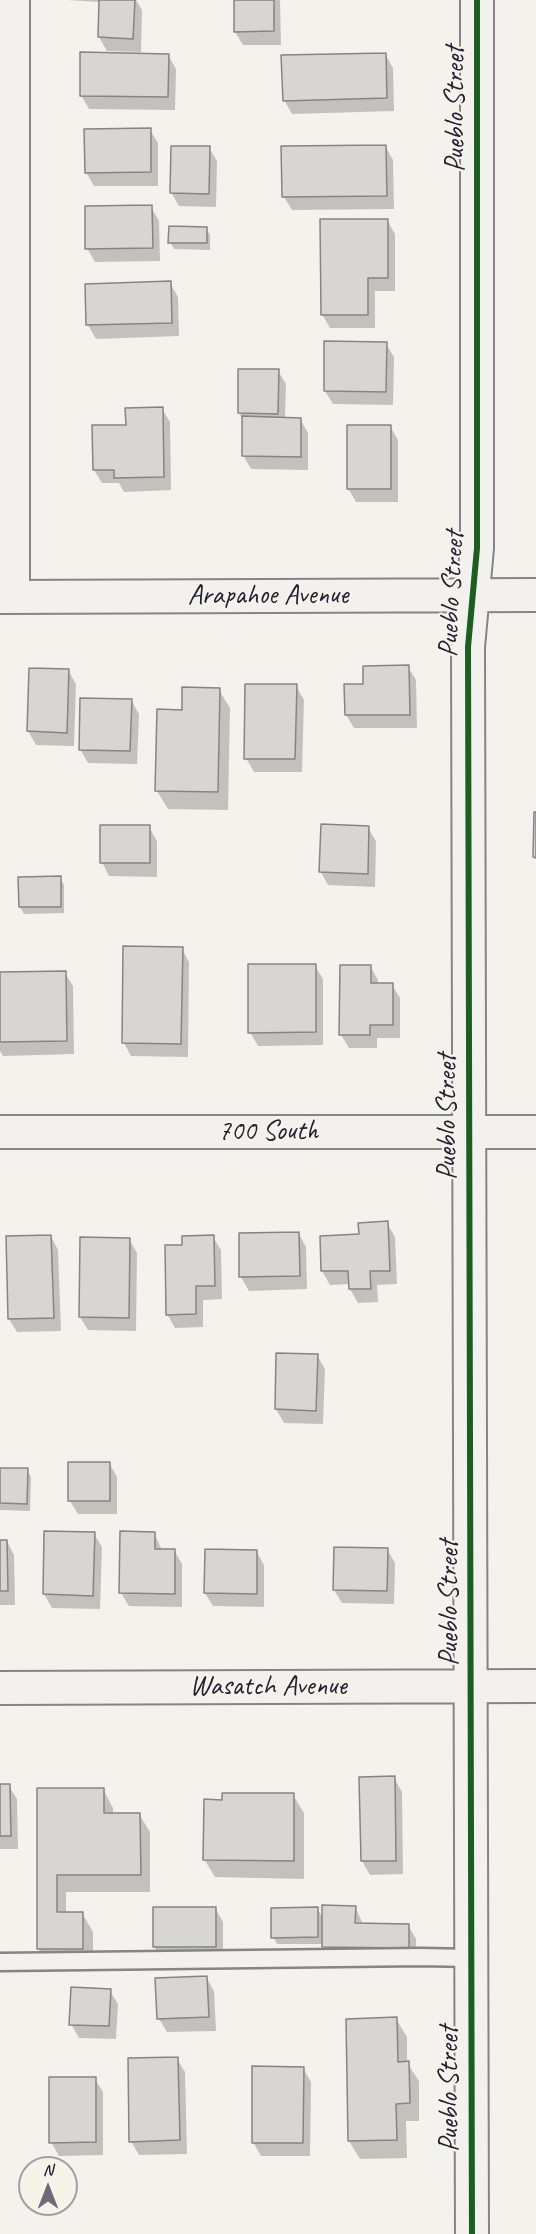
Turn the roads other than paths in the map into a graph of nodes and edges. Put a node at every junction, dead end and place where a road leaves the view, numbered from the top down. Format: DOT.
graph roads {
  1 [pos="13,0"];
  2 [pos="477,0"];
  3 [pos="472,595"];
  4 [pos="536,595"];
  5 [pos="6,597"];
  6 [pos="0,1132"];
  7 [pos="469,1132"];
  8 [pos="536,1132"];
  9 [pos="536,1686"];
  10 [pos="471,1687"];
  11 [pos="0,1688"];
  12 [pos="471,1958"];
  13 [pos="0,1962"];
  14 [pos="472,2234"];
  1 -- 5 [label="street"];
  2 -- 3 [label="street, Pueblo Street"];
  3 -- 4 [label="street, Arapahoe Avenue"];
  3 -- 5 [label="street, Arapahoe Avenue"];
  3 -- 7 [label="street, Pueblo Street"];
  6 -- 7 [label="street, 700 South"];
  7 -- 8 [label="street, 700 South"];
  7 -- 10 [label="street, Pueblo Street"];
  9 -- 10 [label="street, Wasatch Avenue"];
  10 -- 11 [label="street, Wasatch Avenue"];
  10 -- 12 [label="street, Pueblo Street"];
  12 -- 13 [label="lane"];
  12 -- 14 [label="street, Pueblo Street"];
}
